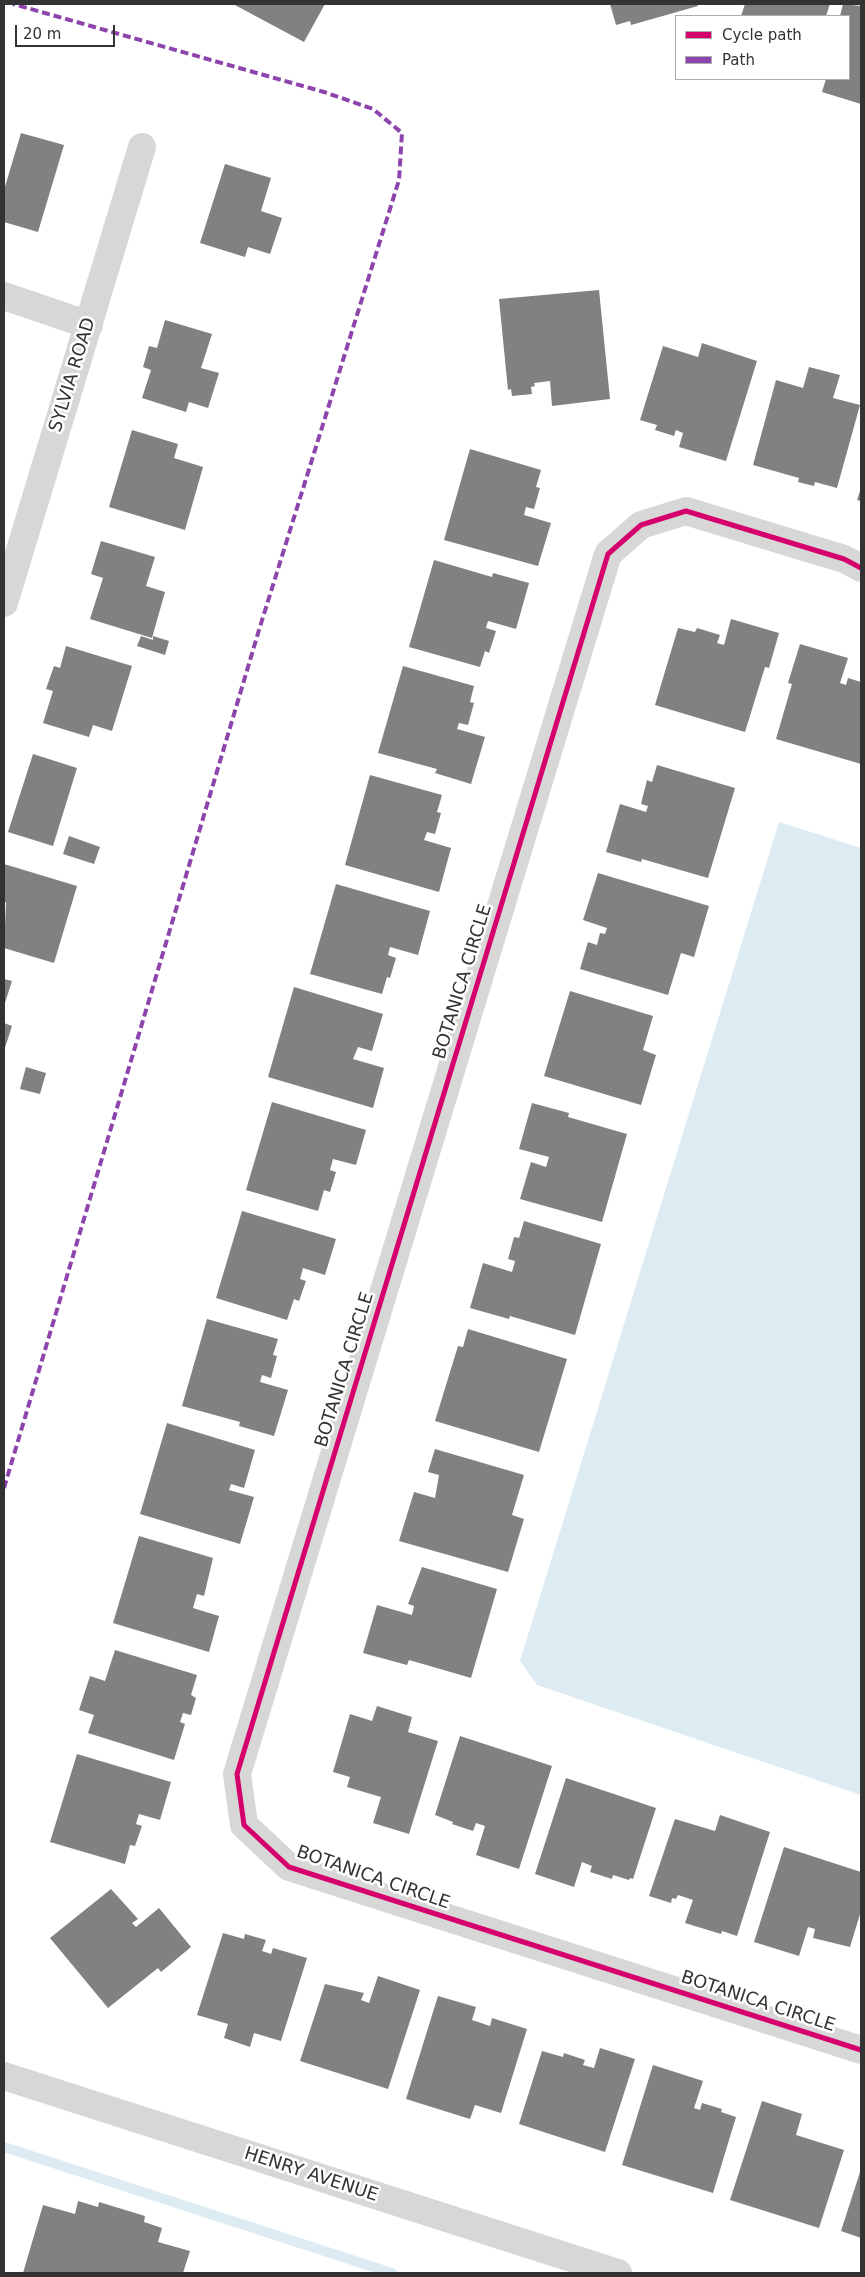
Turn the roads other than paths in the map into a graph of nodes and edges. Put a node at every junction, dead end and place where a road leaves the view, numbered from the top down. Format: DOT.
graph roads {
  1 [pos="142,147"];
  2 [pos="4,296"];
  3 [pos="89,324"];
  4 [pos="861,568"];
  5 [pos="4,603"];
  6 [pos="861,2050"];
  7 [pos="4,2076"];
  8 [pos="618,2273"];
  1 -- 3 [label="street, SYLVIA ROAD"];
  2 -- 3 [label="street"];
  3 -- 5 [label="street, SYLVIA ROAD"];
  4 -- 6 [label="street, BOTANICA CIRCLE"];
  7 -- 8 [label="street, HENRY AVENUE"];
}
